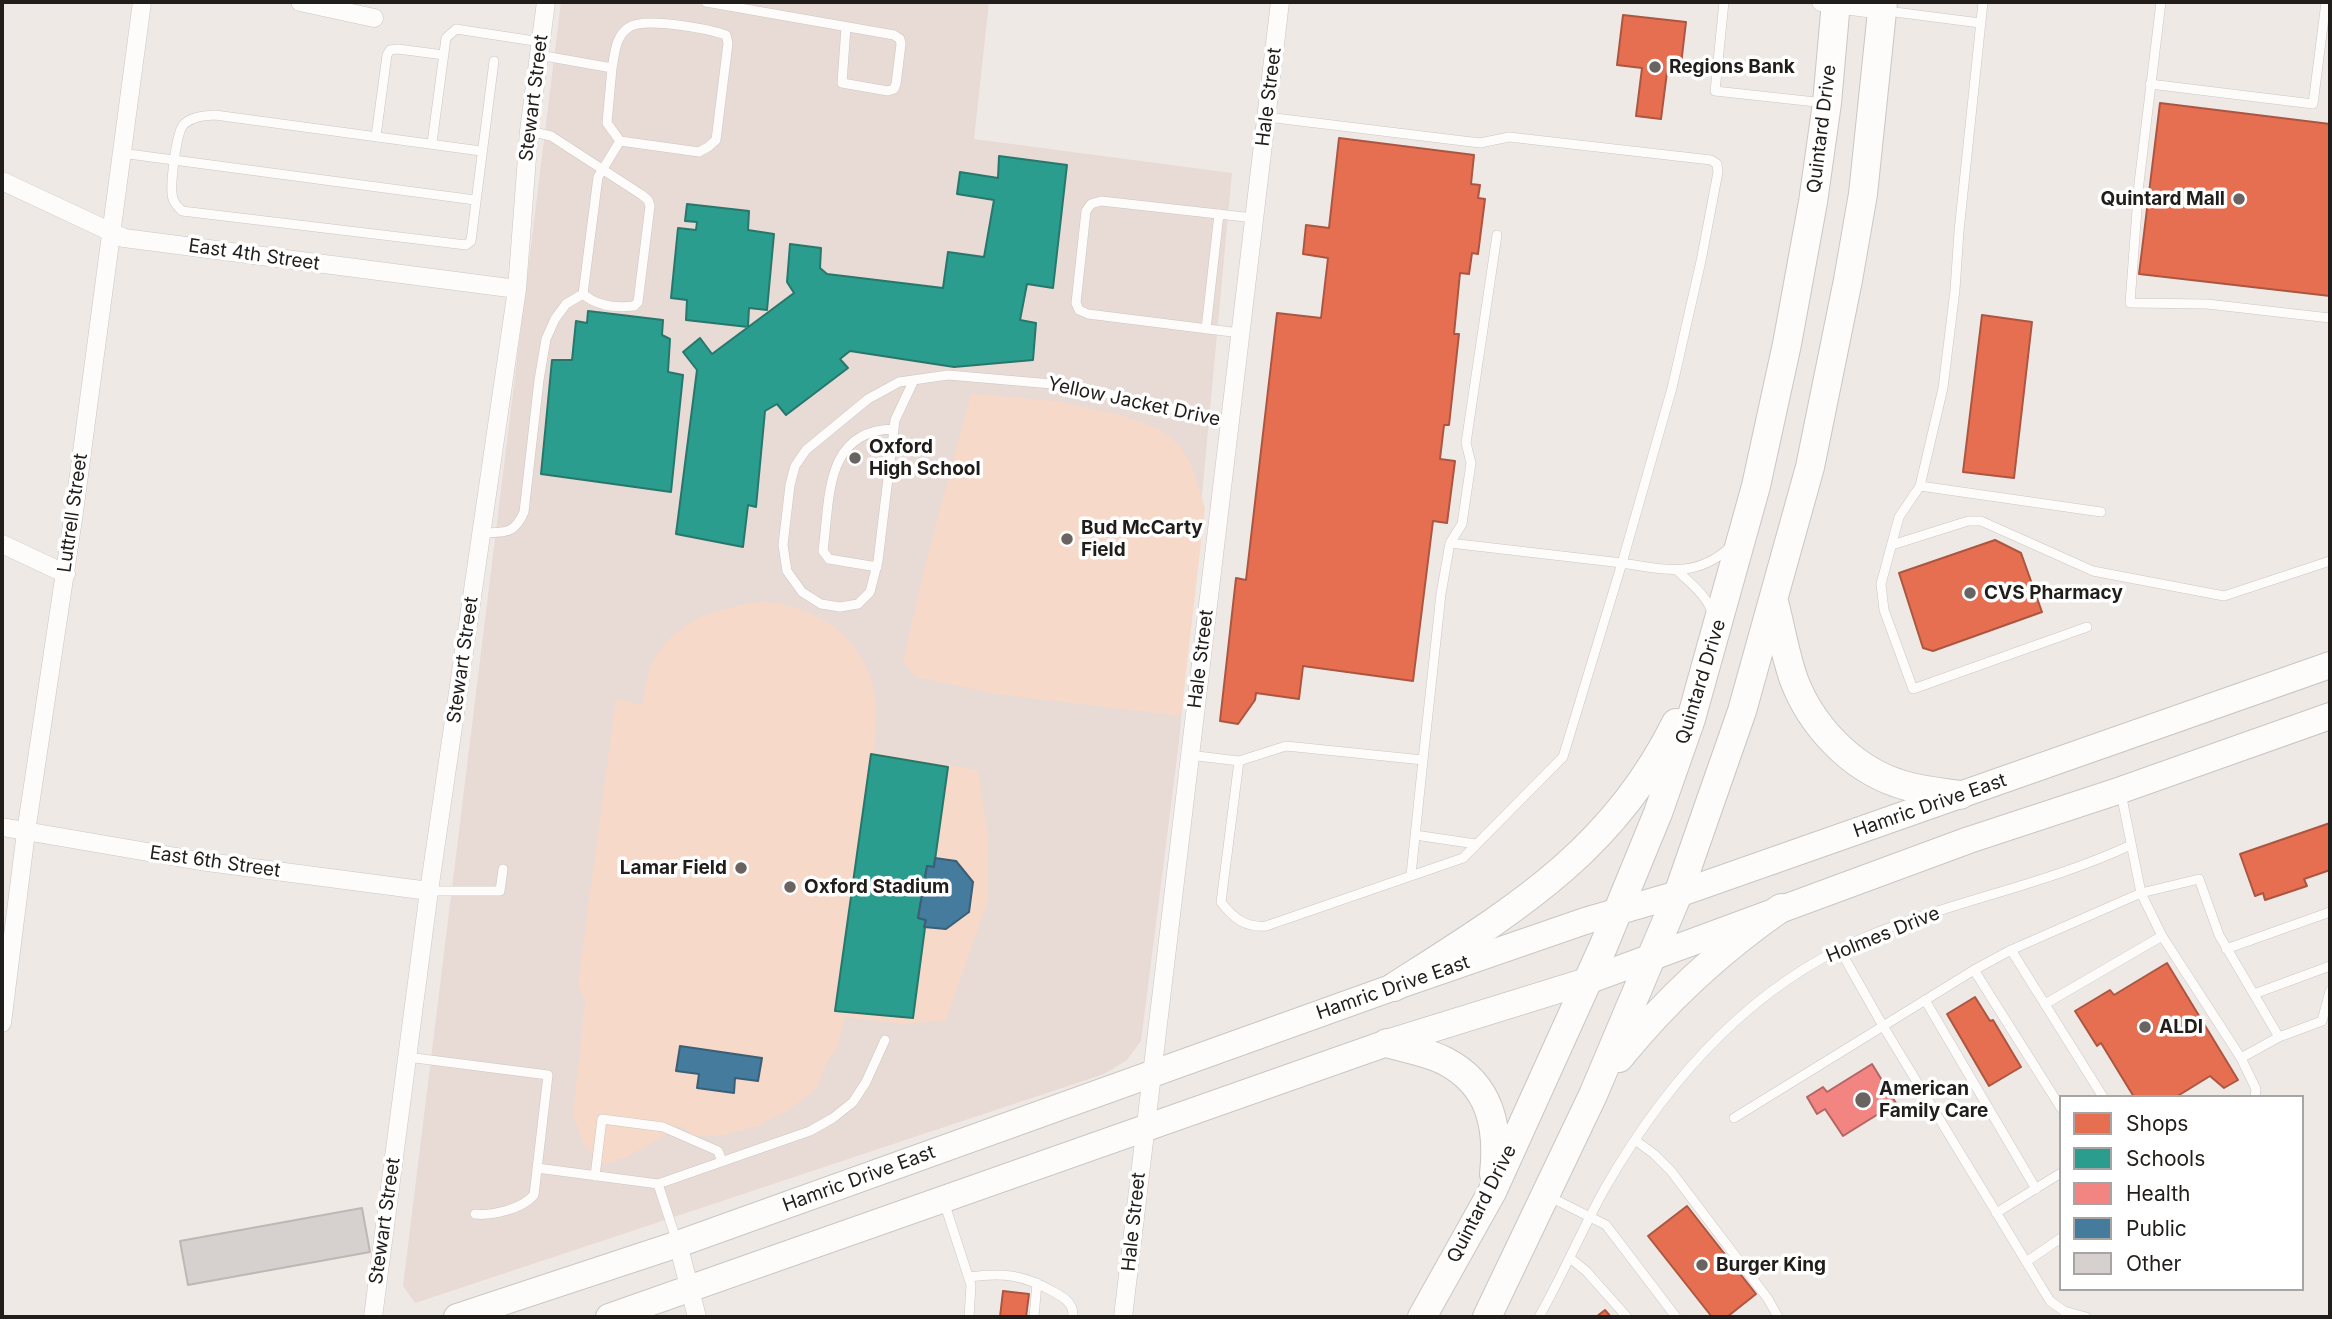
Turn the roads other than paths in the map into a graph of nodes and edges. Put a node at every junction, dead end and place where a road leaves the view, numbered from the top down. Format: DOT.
graph roads {
  1 [pos="142,2"];
  2 [pos="300,2"];
  3 [pos="546,2"];
  4 [pos="706,2"];
  5 [pos="1280,2"];
  6 [pos="1724,2"];
  7 [pos="1831,2"];
  8 [pos="1983,2"];
  9 [pos="2161,2"];
  10 [pos="2326,2"];
  11 [pos="1882,6"];
  12 [pos="374,18"];
  13 [pos="1980,23"];
  14 [pos="846,26"];
  15 [pos="540,49"];
  16 [pos="444,55"];
  17 [pos="494,61"];
  18 [pos="612,68"];
  19 [pos="2150,84"];
  20 [pos="1827,103"];
  21 [pos="1267,117"];
  22 [pos="529,131"];
  23 [pos="376,136"];
  24 [pos="620,141"];
  25 [pos="432,144"];
  26 [pos="481,151"];
  27 [pos="121,153"];
  28 [pos="175,161"];
  29 [pos="603,169"];
  30 [pos="2,181"];
  31 [pos="475,200"];
  32 [pos="1219,214"];
  33 [pos="1254,218"];
  34 [pos="110,231"];
  35 [pos="1497,235"];
  36 [pos="517,289"];
  37 [pos="583,294"];
  38 [pos="2330,317"];
  39 [pos="1206,328"];
  40 [pos="1240,333"];
  41 [pos="914,380"];
  42 [pos="1230,422"];
  43 [pos="894,429"];
  44 [pos="1920,486"];
  45 [pos="2101,512"];
  46 [pos="482,533"];
  47 [pos="1744,534"];
  48 [pos="1450,543"];
  49 [pos="2,544"];
  50 [pos="1892,545"];
  51 [pos="2330,561"];
  52 [pos="1622,563"];
  53 [pos="877,567"];
  54 [pos="1678,571"];
  55 [pos="66,574"];
  56 [pos="1774,600"];
  57 [pos="2087,627"];
  58 [pos="1717,629"];
  59 [pos="2330,665"];
  60 [pos="2330,716"];
  61 [pos="1189,755"];
  62 [pos="1423,760"];
  63 [pos="1239,761"];
  64 [pos="2120,790"];
  65 [pos="1960,795"];
  66 [pos="2,827"];
  67 [pos="26,832"];
  68 [pos="1415,835"];
  69 [pos="1476,845"];
  70 [pos="2131,845"];
  71 [pos="503,869"];
  72 [pos="1411,875"];
  73 [pos="429,891"];
  74 [pos="2141,892"];
  75 [pos="1678,894"];
  76 [pos="1781,908"];
  77 [pos="1618,912"];
  78 [pos="2330,912"];
  79 [pos="2162,936"];
  80 [pos="2226,949"];
  81 [pos="1840,950"];
  82 [pos="2011,950"];
  83 [pos="1652,956"];
  84 [pos="2330,966"];
  85 [pos="1974,970"];
  86 [pos="1587,981"];
  87 [pos="1394,987"];
  88 [pos="2330,991"];
  89 [pos="2254,994"];
  90 [pos="1926,1000"];
  91 [pos="2045,1004"];
  92 [pos="2,1023"];
  93 [pos="1883,1026"];
  94 [pos="2279,1037"];
  95 [pos="885,1040"];
  96 [pos="1387,1043"];
  97 [pos="407,1057"];
  98 [pos="2241,1058"];
  99 [pos="1150,1074"];
  100 [pos="1593,1094"];
  101 [pos="2102,1095"];
  102 [pos="2255,1095"];
  103 [pos="2059,1105"];
  104 [pos="1734,1118"];
  105 [pos="1144,1127"];
  106 [pos="1635,1140"];
  107 [pos="722,1161"];
  108 [pos="537,1168"];
  109 [pos="2059,1175"];
  110 [pos="595,1176"];
  111 [pos="658,1184"];
  112 [pos="2036,1189"];
  113 [pos="1492,1192"];
  114 [pos="1546,1195"];
  115 [pos="944,1200"];
  116 [pos="1996,1213"];
  117 [pos="475,1214"];
  118 [pos="1590,1217"];
  119 [pos="2059,1239"];
  120 [pos="678,1244"];
  121 [pos="1570,1258"];
  122 [pos="2026,1262"];
  123 [pos="968,1277"];
  124 [pos="1037,1283"];
  125 [pos="691,1289"];
  126 [pos="373,1317"];
  127 [pos="457,1317"];
  128 [pos="609,1317"];
  129 [pos="697,1317"];
  130 [pos="969,1317"];
  131 [pos="1034,1317"];
  132 [pos="1073,1317"];
  133 [pos="1123,1317"];
  134 [pos="1422,1317"];
  135 [pos="1487,1317"];
  136 [pos="1539,1317"];
  137 [pos="1627,1317"];
  138 [pos="1676,1317"];
  139 [pos="1778,1317"];
  140 [pos="2086,1317"];
  1 -- 27 [label="street, Luttrell Street"];
  2 -- 12 [label="street"];
  3 -- 15 [label="street, Stewart Street"];
  4 -- 14 [label="lane"];
  5 -- 21 [label="street, Hale Street"];
  6 -- 20 [label="lane"];
  7 -- 11 [label="street"];
  7 -- 20 [label="highway, Quintard Drive"];
  8 -- 13 [label="lane"];
  9 -- 19 [label="lane"];
  10 -- 19 [label="lane"];
  11 -- 13 [label="lane"];
  11 -- 56 [label="highway"];
  13 -- 44 [label="lane"];
  14 -- 14 [label="lane"];
  15 -- 16 [label="lane"];
  15 -- 18 [label="lane"];
  15 -- 22 [label="street, Stewart Street"];
  16 -- 23 [label="lane"];
  16 -- 25 [label="lane"];
  17 -- 26 [label="lane"];
  18 -- 24 [label="lane"];
  18 -- 24 [label="lane"];
  19 -- 38 [label="lane"];
  20 -- 47 [label="highway, Quintard Drive"];
  21 -- 33 [label="street, Hale Street"];
  21 -- 52 [label="lane"];
  22 -- 29 [label="lane"];
  22 -- 36 [label="street, Stewart Street"];
  23 -- 25 [label="lane"];
  23 -- 28 [label="lane"];
  24 -- 29 [label="lane"];
  25 -- 26 [label="lane"];
  26 -- 31 [label="lane"];
  27 -- 28 [label="lane"];
  27 -- 34 [label="street, Luttrell Street"];
  28 -- 31 [label="lane"];
  28 -- 31 [label="lane"];
  29 -- 37 [label="lane"];
  29 -- 37 [label="lane"];
  30 -- 34 [label="street, East 4th Street"];
  32 -- 33 [label="lane"];
  32 -- 39 [label="lane"];
  32 -- 39 [label="lane"];
  33 -- 40 [label="street, Hale Street"];
  34 -- 36 [label="street, East 4th Street"];
  34 -- 55 [label="street, Luttrell Street"];
  35 -- 48 [label="lane"];
  36 -- 46 [label="street, Stewart Street"];
  37 -- 46 [label="lane"];
  39 -- 40 [label="lane"];
  40 -- 42 [label="street, Hale Street"];
  41 -- 42 [label="lane, Yellow Jacket Drive"];
  41 -- 43 [label="lane, Yellow Jacket Drive"];
  41 -- 53 [label="lane, Yellow Jacket Drive"];
  42 -- 61 [label="street, Hale Street"];
  43 -- 53 [label="lane, Yellow Jacket Drive"];
  43 -- 53 [label="lane"];
  44 -- 45 [label="lane"];
  44 -- 50 [label="lane"];
  46 -- 73 [label="street, Stewart Street"];
  47 -- 54 [label="lane"];
  47 -- 58 [label="highway, Quintard Drive"];
  48 -- 52 [label="lane"];
  48 -- 62 [label="lane"];
  49 -- 55 [label="street"];
  50 -- 51 [label="lane"];
  50 -- 57 [label="lane"];
  52 -- 54 [label="lane"];
  52 -- 69 [label="lane"];
  54 -- 58 [label="lane"];
  55 -- 67 [label="street, Luttrell Street"];
  56 -- 65 [label="highway"];
  56 -- 75 [label="highway"];
  58 -- 77 [label="highway, Quintard Drive"];
  58 -- 87 [label="highway"];
  59 -- 65 [label="main road, Hamric Drive East"];
  60 -- 64 [label="main road"];
  61 -- 63 [label="lane"];
  61 -- 99 [label="street, Hale Street"];
  62 -- 63 [label="lane"];
  62 -- 68 [label="lane"];
  63 -- 72 [label="lane"];
  64 -- 70 [label="lane"];
  64 -- 76 [label="main road"];
  65 -- 75 [label="main road, Hamric Drive East"];
  66 -- 67 [label="street, East 6th Street"];
  67 -- 73 [label="street, East 6th Street"];
  67 -- 92 [label="street, Luttrell Street"];
  68 -- 69 [label="lane"];
  68 -- 72 [label="lane"];
  69 -- 72 [label="lane"];
  70 -- 74 [label="lane"];
  70 -- 81 [label="lane, Holmes Drive"];
  71 -- 73 [label="lane"];
  73 -- 97 [label="street, Stewart Street"];
  74 -- 79 [label="lane"];
  74 -- 80 [label="lane"];
  74 -- 82 [label="lane"];
  75 -- 77 [label="main road, Hamric Drive East"];
  75 -- 83 [label="highway"];
  76 -- 83 [label="main road"];
  76 -- 100 [label="highway"];
  77 -- 86 [label="highway, Quintard Drive"];
  77 -- 87 [label="main road, Hamric Drive East"];
  78 -- 80 [label="lane"];
  79 -- 91 [label="lane"];
  79 -- 98 [label="lane"];
  80 -- 89 [label="lane"];
  81 -- 93 [label="lane"];
  81 -- 106 [label="lane, Holmes Drive"];
  82 -- 85 [label="lane"];
  82 -- 91 [label="lane"];
  83 -- 86 [label="main road"];
  83 -- 100 [label="highway"];
  84 -- 89 [label="lane"];
  85 -- 90 [label="lane"];
  85 -- 103 [label="lane"];
  86 -- 96 [label="main road"];
  86 -- 113 [label="highway, Quintard Drive"];
  87 -- 99 [label="main road, Hamric Drive East"];
  88 -- 94 [label="lane"];
  89 -- 94 [label="lane"];
  90 -- 93 [label="lane"];
  90 -- 112 [label="lane"];
  91 -- 101 [label="lane"];
  93 -- 104 [label="lane"];
  93 -- 116 [label="lane"];
  94 -- 98 [label="lane"];
  95 -- 107 [label="lane"];
  96 -- 105 [label="main road"];
  96 -- 113 [label="highway"];
  97 -- 108 [label="lane"];
  97 -- 126 [label="street, Stewart Street"];
  98 -- 102 [label="lane"];
  99 -- 105 [label="street, Hale Street"];
  99 -- 120 [label="main road, Hamric Drive East"];
  100 -- 114 [label="highway"];
  105 -- 115 [label="main road"];
  105 -- 133 [label="street, Hale Street"];
  106 -- 118 [label="lane, Holmes Drive"];
  106 -- 139 [label="lane"];
  107 -- 110 [label="lane"];
  107 -- 111 [label="lane"];
  108 -- 110 [label="lane"];
  108 -- 117 [label="lane"];
  109 -- 112 [label="lane"];
  110 -- 111 [label="lane"];
  111 -- 120 [label="lane"];
  112 -- 116 [label="lane"];
  113 -- 134 [label="highway, Quintard Drive"];
  114 -- 118 [label="lane"];
  114 -- 135 [label="highway"];
  115 -- 123 [label="lane"];
  115 -- 125 [label="main road"];
  116 -- 122 [label="lane"];
  118 -- 121 [label="lane, Holmes Drive"];
  118 -- 138 [label="lane"];
  119 -- 122 [label="lane"];
  120 -- 125 [label="street"];
  120 -- 127 [label="main road, Hamric Drive East"];
  121 -- 136 [label="lane, Holmes Drive"];
  121 -- 137 [label="lane"];
  122 -- 140 [label="lane"];
  123 -- 124 [label="lane"];
  123 -- 130 [label="lane"];
  124 -- 131 [label="lane"];
  124 -- 132 [label="lane"];
  125 -- 128 [label="main road"];
  125 -- 129 [label="street"];
}
